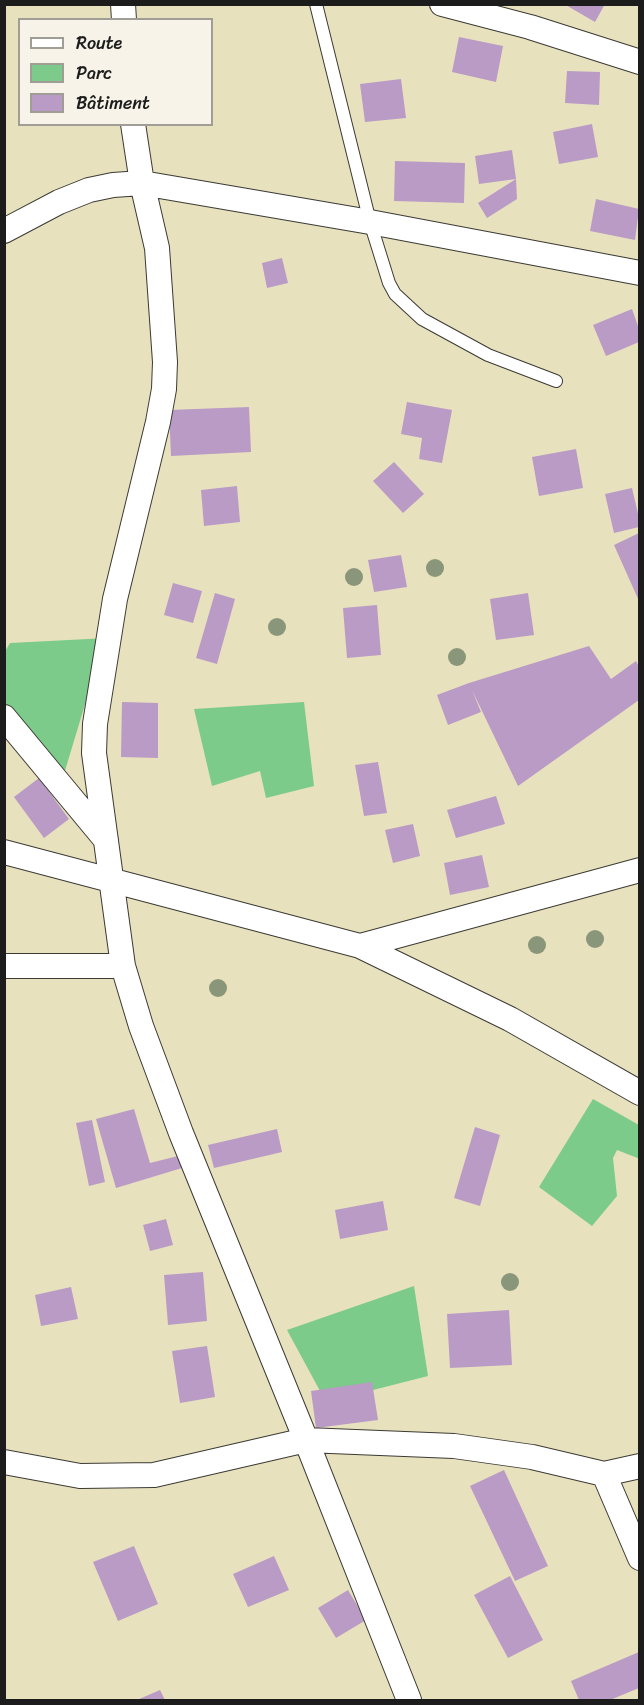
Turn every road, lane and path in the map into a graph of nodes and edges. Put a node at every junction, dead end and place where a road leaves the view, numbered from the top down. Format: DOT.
graph roads {
  1 [pos="316,4"];
  2 [pos="442,4"];
  3 [pos="533,16"];
  4 [pos="639,62"];
  5 [pos="133,126"];
  6 [pos="142,183"];
  7 [pos="370,222"];
  8 [pos="4,231"];
  9 [pos="639,273"];
  10 [pos="556,381"];
  11 [pos="4,717"];
  12 [pos="106,840"];
  13 [pos="4,852"];
  14 [pos="639,870"];
  15 [pos="113,880"];
  16 [pos="360,946"];
  17 [pos="4,966"];
  18 [pos="123,966"];
  19 [pos="639,1093"];
  20 [pos="306,1440"];
  21 [pos="4,1462"];
  22 [pos="639,1466"];
  23 [pos="604,1474"];
  24 [pos="639,1558"];
  25 [pos="409,1701"];
  1 -- 7 [label="lane"];
  2 -- 3 [label="street"];
  3 -- 4 [label="street"];
  5 -- 6 [label="street"];
  6 -- 7 [label="street"];
  6 -- 8 [label="street"];
  6 -- 12 [label="street"];
  7 -- 9 [label="street"];
  7 -- 10 [label="lane"];
  11 -- 12 [label="street"];
  12 -- 15 [label="street"];
  13 -- 15 [label="street"];
  14 -- 16 [label="street"];
  15 -- 16 [label="street"];
  15 -- 18 [label="street"];
  16 -- 19 [label="street"];
  17 -- 18 [label="street"];
  18 -- 20 [label="street"];
  20 -- 21 [label="street"];
  20 -- 23 [label="street"];
  20 -- 25 [label="street"];
  22 -- 23 [label="street"];
  23 -- 24 [label="street"];
}
